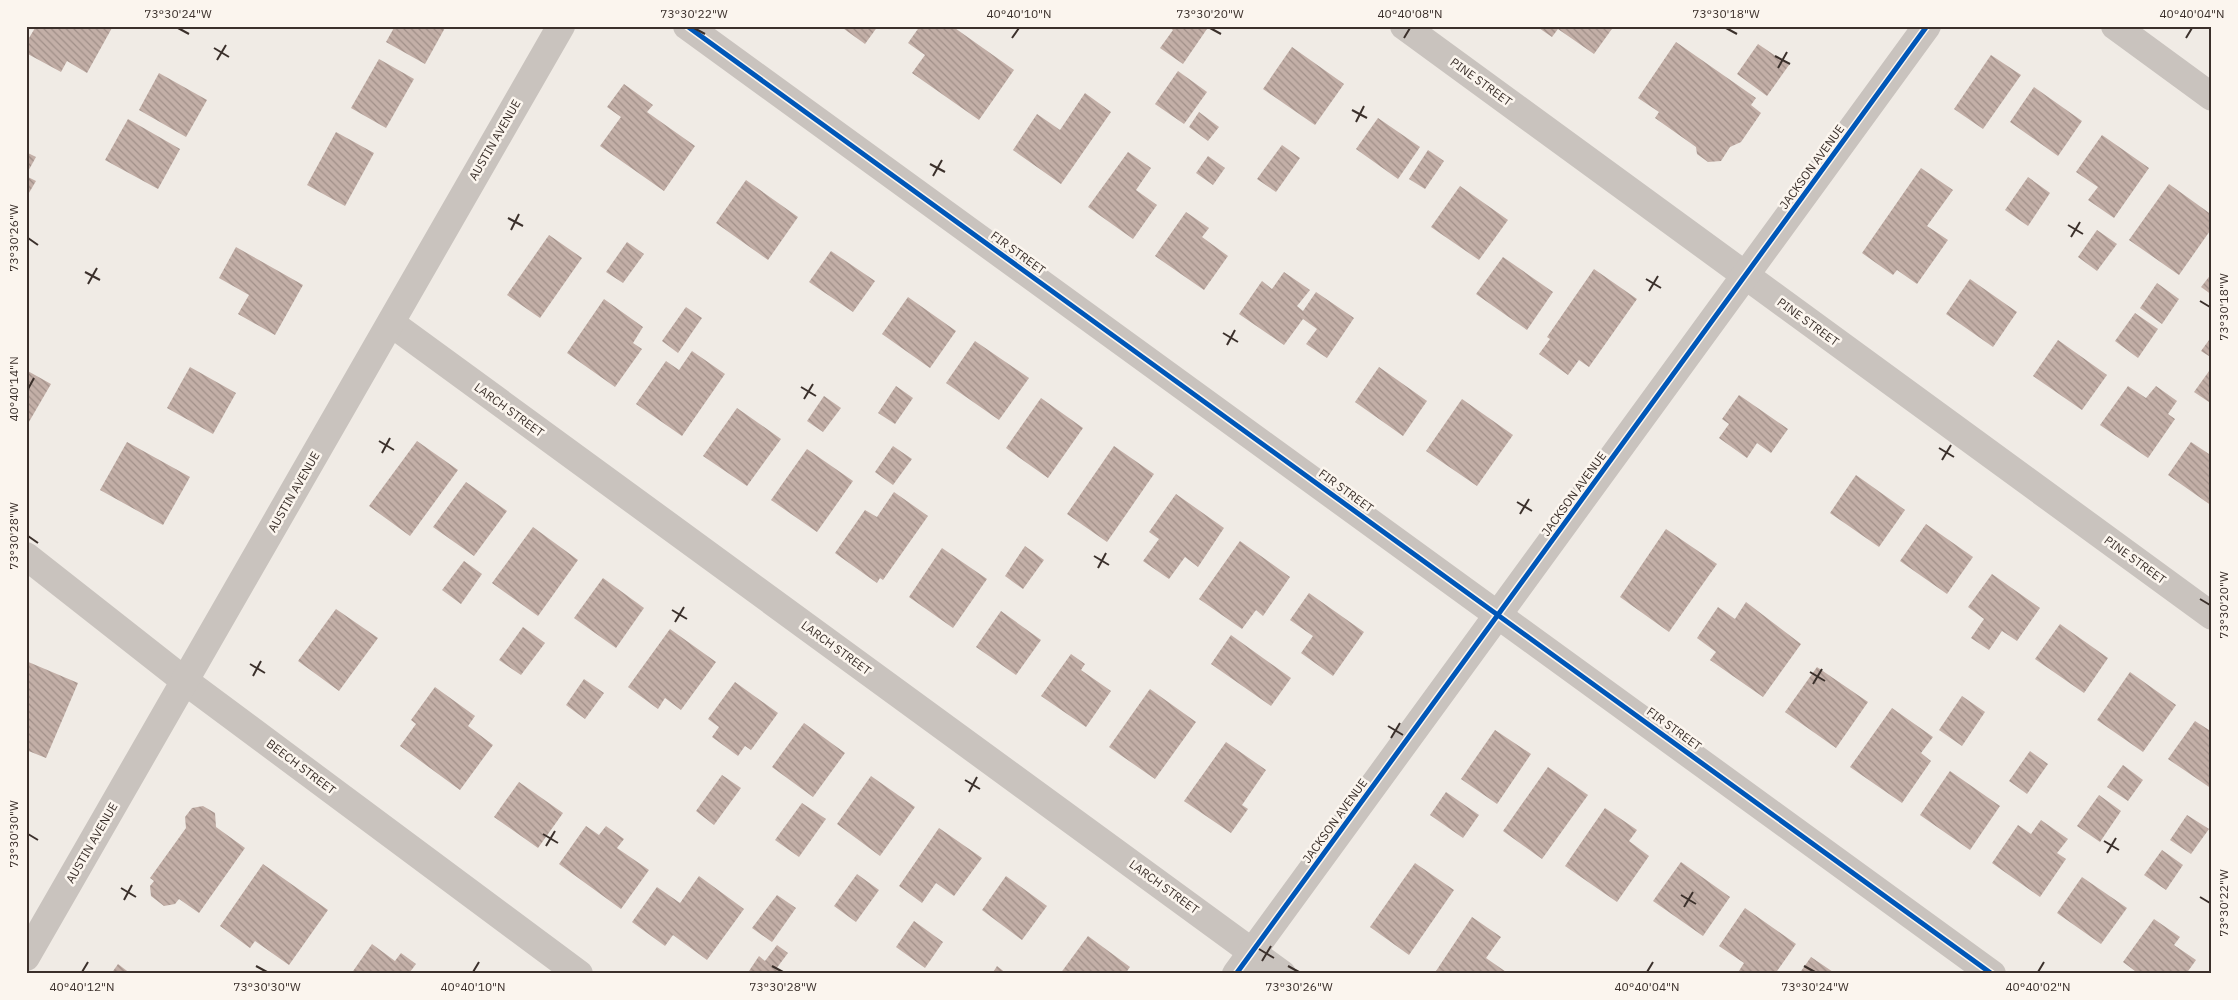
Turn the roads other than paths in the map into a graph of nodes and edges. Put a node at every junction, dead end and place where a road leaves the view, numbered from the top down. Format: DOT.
graph roads {
  1 [pos="561,26"];
  2 [pos="687,26"];
  3 [pos="1404,26"];
  4 [pos="1927,26"];
  5 [pos="2114,26"];
  6 [pos="2212,97"];
  7 [pos="1745,276"];
  8 [pos="391,323"];
  9 [pos="26,556"];
  10 [pos="1499,614"];
  11 [pos="2212,616"];
  12 [pos="185,681"];
  13 [pos="1252,952"];
  14 [pos="26,957"];
  15 [pos="578,974"];
  16 [pos="1236,974"];
  17 [pos="1282,974"];
  18 [pos="1992,974"];
  1 -- 8 [label="street, AUSTIN AVENUE"];
  2 -- 10 [label="street, FIR STREET"];
  3 -- 7 [label="street, PINE STREET"];
  4 -- 7 [label="street, JACKSON AVENUE"];
  5 -- 6 [label="street"];
  7 -- 10 [label="street, JACKSON AVENUE"];
  7 -- 11 [label="street, PINE STREET"];
  8 -- 12 [label="street, AUSTIN AVENUE"];
  8 -- 13 [label="street, LARCH STREET"];
  9 -- 12 [label="street, BEECH STREET"];
  10 -- 13 [label="street, JACKSON AVENUE"];
  10 -- 18 [label="street, FIR STREET"];
  12 -- 14 [label="street, AUSTIN AVENUE"];
  12 -- 15 [label="street, BEECH STREET"];
  13 -- 16 [label="street, JACKSON AVENUE"];
  13 -- 17 [label="street, LARCH STREET"];
}
